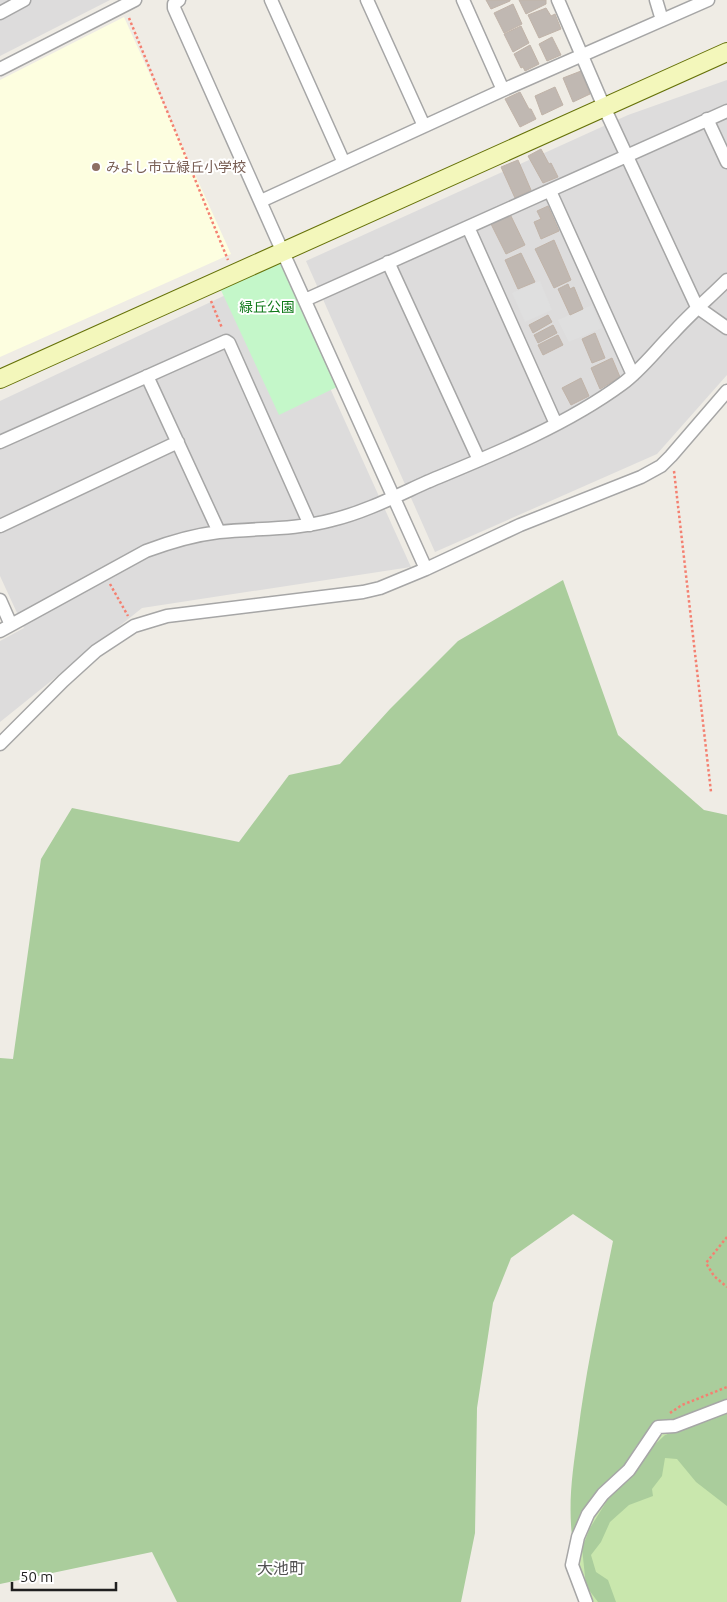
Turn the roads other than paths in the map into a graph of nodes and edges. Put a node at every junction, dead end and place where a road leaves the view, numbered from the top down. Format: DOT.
graph roads {
  1 [pos="24,0"];
  2 [pos="179,0"];
  3 [pos="271,0"];
  4 [pos="367,0"];
  5 [pos="463,0"];
  6 [pos="558,0"];
  7 [pos="656,0"];
  8 [pos="708,0"];
  9 [pos="129,2"];
  10 [pos="0,13"];
  11 [pos="662,20"];
  12 [pos="727,52"];
  13 [pos="582,57"];
  14 [pos="0,69"];
  15 [pos="503,90"];
  16 [pos="604,107"];
  17 [pos="727,111"];
  18 [pos="707,119"];
  19 [pos="424,126"];
  20 [pos="628,155"];
  21 [pos="727,162"];
  22 [pos="344,164"];
  23 [pos="550,191"];
  24 [pos="261,201"];
  25 [pos="468,227"];
  26 [pos="282,251"];
  27 [pos="388,262"];
  28 [pos="727,280"];
  29 [pos="305,300"];
  30 [pos="697,307"];
  31 [pos="727,328"];
  32 [pos="633,375"];
  33 [pos="147,376"];
  34 [pos="0,379"];
  35 [pos="727,391"];
  36 [pos="556,424"];
  37 [pos="0,442"];
  38 [pos="178,442"];
  39 [pos="479,460"];
  40 [pos="394,496"];
  41 [pos="310,525"];
  42 [pos="0,526"];
  43 [pos="219,532"];
  44 [pos="426,569"];
  45 [pos="0,600"];
  46 [pos="6,628"];
  47 [pos="0,744"];
  48 [pos="727,1406"];
  49 [pos="586,1602"];
  1 -- 10 [label="street"];
  2 -- 24 [label="street"];
  3 -- 22 [label="street"];
  4 -- 19 [label="street"];
  5 -- 15 [label="street"];
  6 -- 13 [label="street"];
  7 -- 11 [label="street"];
  8 -- 11 [label="street"];
  9 -- 14 [label="street"];
  11 -- 13 [label="street"];
  12 -- 16 [label="street"];
  13 -- 15 [label="street"];
  13 -- 16 [label="street"];
  15 -- 19 [label="street"];
  16 -- 20 [label="street"];
  16 -- 26 [label="street"];
  17 -- 18 [label="street"];
  18 -- 20 [label="street"];
  18 -- 21 [label="street"];
  19 -- 22 [label="street"];
  20 -- 23 [label="street"];
  20 -- 30 [label="street"];
  22 -- 24 [label="street"];
  23 -- 25 [label="street"];
  23 -- 32 [label="street"];
  24 -- 26 [label="street"];
  25 -- 27 [label="street"];
  25 -- 36 [label="street"];
  26 -- 29 [label="street"];
  26 -- 34 [label="street"];
  27 -- 29 [label="street"];
  27 -- 39 [label="street"];
  28 -- 30 [label="street"];
  29 -- 40 [label="street"];
  30 -- 31 [label="street"];
  30 -- 32 [label="street"];
  32 -- 36 [label="street"];
  33 -- 37 [label="street"];
  33 -- 38 [label="street"];
  33 -- 41 [label="street"];
  35 -- 44 [label="street"];
  36 -- 39 [label="street"];
  38 -- 42 [label="street"];
  38 -- 43 [label="street"];
  39 -- 40 [label="street"];
  40 -- 41 [label="street"];
  40 -- 44 [label="street"];
  41 -- 43 [label="street"];
  43 -- 46 [label="street"];
  44 -- 47 [label="street"];
  45 -- 46 [label="street"];
  48 -- 49 [label="street"];
}
